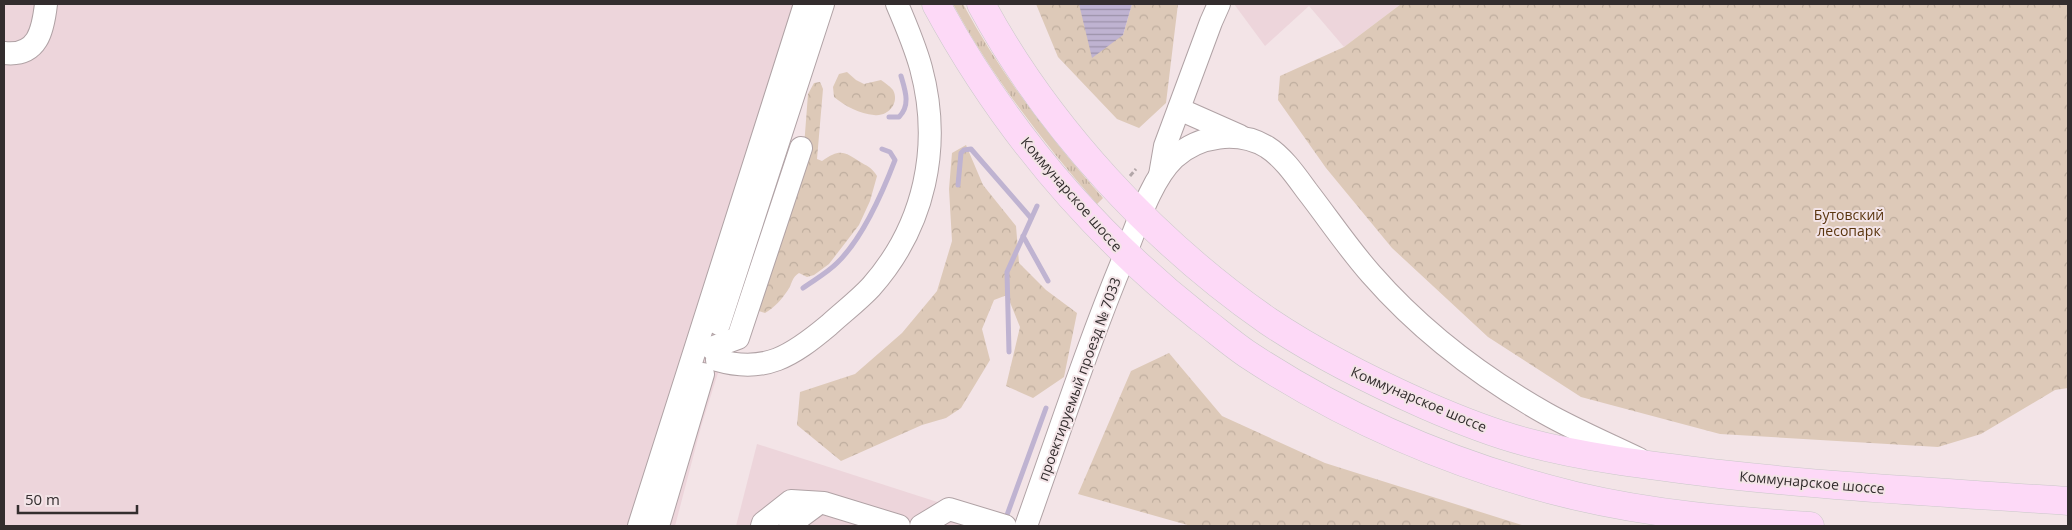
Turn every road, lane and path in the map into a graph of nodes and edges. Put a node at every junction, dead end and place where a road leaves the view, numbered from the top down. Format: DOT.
graph roads {
  1 [pos="46,4"];
  2 [pos="805,4"];
  3 [pos="822,4"];
  4 [pos="897,4"];
  5 [pos="936,4"];
  6 [pos="981,4"];
  7 [pos="1219,4"];
  8 [pos="4,53"];
  9 [pos="1179,108"];
  10 [pos="1244,138"];
  11 [pos="800,148"];
  12 [pos="1159,179"];
  13 [pos="1142,214"];
  14 [pos="1125,255"];
  15 [pos="714,354"];
  16 [pos="1654,466"];
  17 [pos="2068,501"];
  18 [pos="819,503"];
  19 [pos="946,518"];
  20 [pos="639,526"];
  21 [pos="658,526"];
  22 [pos="762,526"];
  23 [pos="790,526"];
  24 [pos="900,526"];
  25 [pos="921,526"];
  26 [pos="1005,526"];
  27 [pos="1026,526"];
  28 [pos="1810,526"];
  1 -- 8 [label="street"];
  2 -- 20 [label="street"];
  3 -- 15 [label="street"];
  4 -- 15 [label="street"];
  5 -- 14 [label="main road, Коммунарское шоссе"];
  6 -- 13 [label="main road, Коммунарское шоссе"];
  7 -- 9 [label="street"];
  9 -- 10 [label="street"];
  9 -- 12 [label="street"];
  10 -- 12 [label="street"];
  10 -- 16 [label="street"];
  11 -- 15 [label="street"];
  12 -- 13 [label="street, проектируемый проезд № 7033"];
  13 -- 14 [label="street, проектируемый проезд № 7033"];
  13 -- 16 [label="main road, Коммунарское шоссе"];
  14 -- 27 [label="street, проектируемый проезд № 7033"];
  14 -- 28 [label="main road, Коммунарское шоссе"];
  15 -- 21 [label="street"];
  16 -- 17 [label="main road, Коммунарское шоссе"];
  18 -- 22 [label="street"];
  18 -- 23 [label="street"];
  18 -- 24 [label="street"];
  19 -- 25 [label="street"];
  19 -- 26 [label="street"];
}
